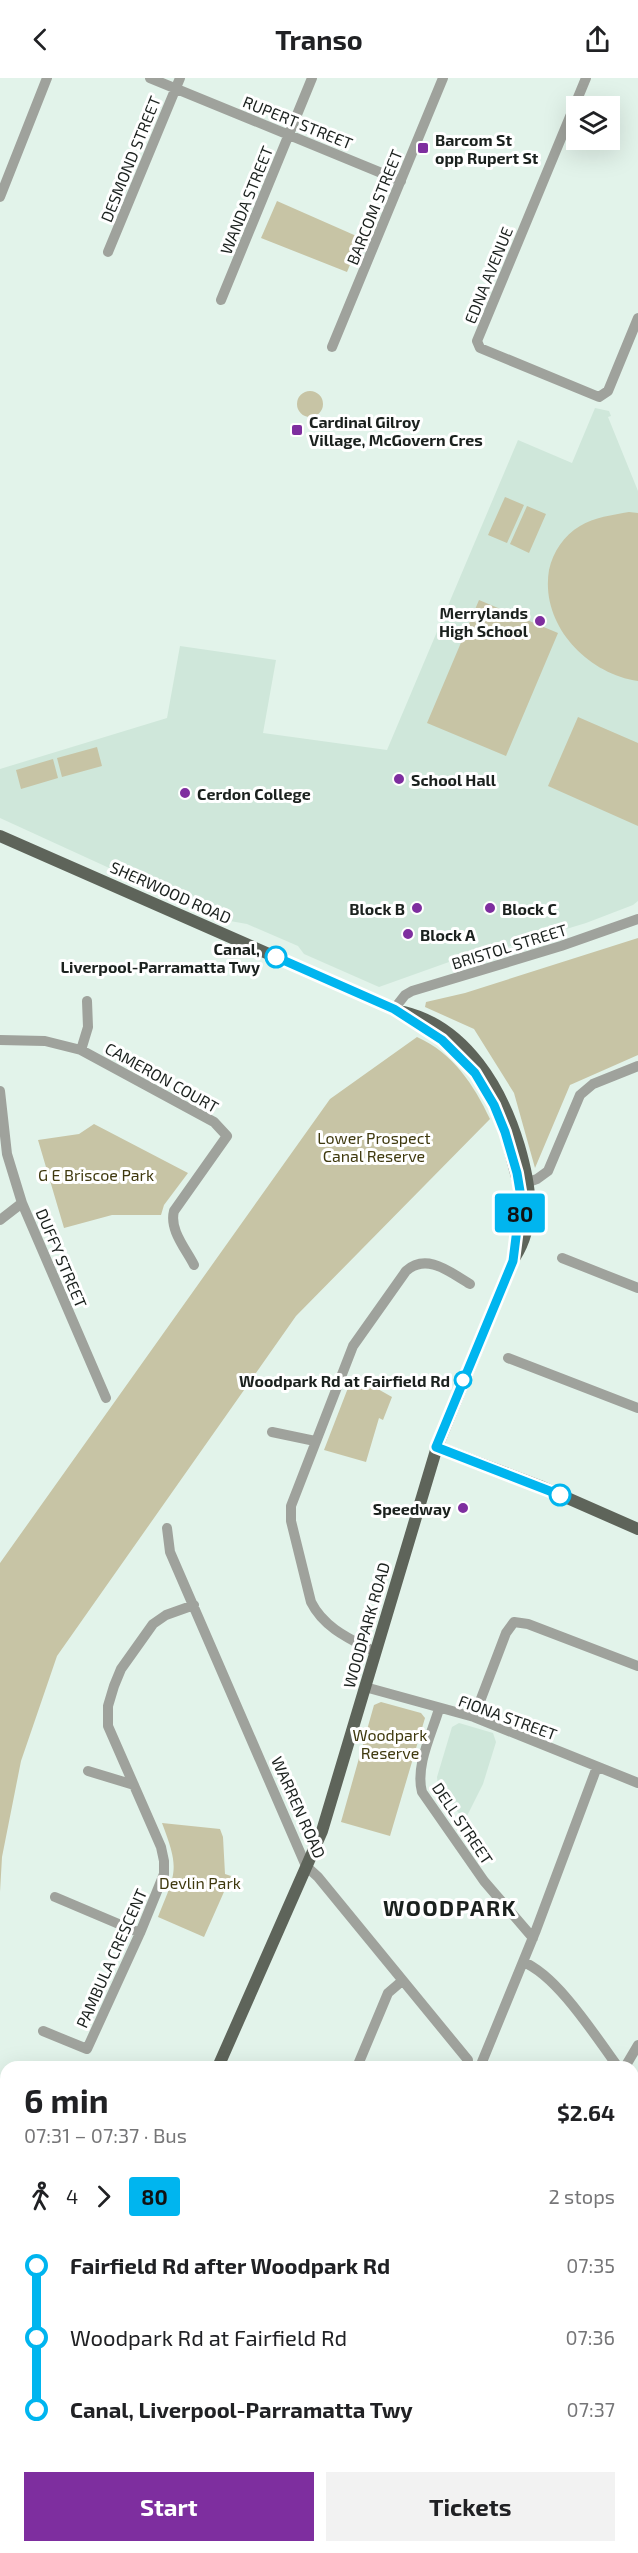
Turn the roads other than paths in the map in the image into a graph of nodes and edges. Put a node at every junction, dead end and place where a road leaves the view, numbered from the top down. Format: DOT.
graph roads {
  1 [pos="47,78"];
  2 [pos="150,78"];
  3 [pos="180,78"];
  4 [pos="312,78"];
  5 [pos="443,78"];
  6 [pos="586,78"];
  7 [pos="176,89"];
  8 [pos="289,135"];
  9 [pos="401,181"];
  10 [pos="0,197"];
  11 [pos="108,252"];
  12 [pos="221,300"];
  13 [pos="638,318"];
  14 [pos="332,347"];
  15 [pos="0,836"];
  16 [pos="638,919"];
  17 [pos="87,1001"];
  18 [pos="394,1009"];
  19 [pos="0,1040"];
  20 [pos="81,1050"];
  21 [pos="638,1066"];
  22 [pos="0,1091"];
  23 [pos="524,1183"];
  24 [pos="22,1203"];
  25 [pos="0,1220"];
  26 [pos="562,1258"];
  27 [pos="194,1265"];
  28 [pos="470,1284"];
  29 [pos="638,1288"];
  30 [pos="508,1358"];
  31 [pos="106,1398"];
  32 [pos="638,1408"];
  33 [pos="272,1431"];
  34 [pos="315,1441"];
  35 [pos="436,1447"];
  36 [pos="167,1528"];
  37 [pos="638,1529"];
  38 [pos="194,1605"];
  39 [pos="375,1652"];
  40 [pos="638,1666"];
  41 [pos="365,1686"];
  42 [pos="439,1709"];
  43 [pos="474,1717"];
  44 [pos="597,1767"];
  45 [pos="88,1771"];
  46 [pos="638,1783"];
  47 [pos="134,1785"];
  48 [pos="306,1866"];
  49 [pos="55,1897"];
  50 [pos="140,1933"];
  51 [pos="533,1938"];
  52 [pos="523,1962"];
  53 [pos="402,1981"];
  54 [pos="43,2031"];
  55 [pos="638,2045"];
  56 [pos="221,2061"];
  57 [pos="360,2061"];
  58 [pos="464,2061"];
  59 [pos="484,2061"];
  60 [pos="614,2061"];
  61 [pos="629,2061"];
  1 -- 10 [label="street"];
  2 -- 7 [label="street, RUPERT STREET"];
  3 -- 7 [label="street, DESMOND STREET"];
  4 -- 8 [label="street, WANDA STREET"];
  5 -- 9 [label="street, BARCOM STREET"];
  6 -- 13 [label="street, EDNA AVENUE"];
  7 -- 8 [label="street, RUPERT STREET"];
  7 -- 11 [label="street, DESMOND STREET"];
  8 -- 9 [label="street, RUPERT STREET"];
  8 -- 12 [label="street, WANDA STREET"];
  9 -- 14 [label="street, BARCOM STREET"];
  15 -- 18 [label="main road, SHERWOOD ROAD"];
  16 -- 18 [label="street, BRISTOL STREET"];
  17 -- 20 [label="street"];
  18 -- 23 [label="main road, SHERWOOD ROAD"];
  19 -- 20 [label="street, CAMERON COURT"];
  20 -- 27 [label="street, CAMERON COURT"];
  21 -- 23 [label="street"];
  22 -- 24 [label="street, DUFFY STREET"];
  23 -- 35 [label="main road, WOODPARK ROAD"];
  24 -- 25 [label="street"];
  24 -- 31 [label="street, DUFFY STREET"];
  26 -- 29 [label="street"];
  28 -- 34 [label="street"];
  30 -- 32 [label="street"];
  33 -- 34 [label="street"];
  34 -- 39 [label="street"];
  35 -- 37 [label="main road"];
  35 -- 39 [label="main road, WOODPARK ROAD"];
  36 -- 38 [label="street, WARREN ROAD"];
  38 -- 47 [label="street, PAMBULA CRESCENT"];
  38 -- 48 [label="street, WARREN ROAD"];
  39 -- 41 [label="main road, WOODPARK ROAD"];
  40 -- 43 [label="street"];
  41 -- 42 [label="street, FIONA STREET"];
  41 -- 48 [label="main road, WOODPARK ROAD"];
  42 -- 43 [label="street, FIONA STREET"];
  42 -- 51 [label="street, DELL STREET"];
  43 -- 44 [label="street, FIONA STREET"];
  44 -- 46 [label="street, FIONA STREET"];
  44 -- 51 [label="street"];
  45 -- 47 [label="street"];
  47 -- 50 [label="street, PAMBULA CRESCENT"];
  48 -- 53 [label="street, WARREN ROAD"];
  48 -- 56 [label="main road, WOODPARK ROAD"];
  49 -- 50 [label="street"];
  50 -- 54 [label="street, PAMBULA CRESCENT"];
  51 -- 52 [label="street"];
  52 -- 59 [label="street"];
  52 -- 60 [label="street"];
  53 -- 57 [label="street"];
  53 -- 58 [label="street, WARREN ROAD"];
  55 -- 61 [label="street"];
}
